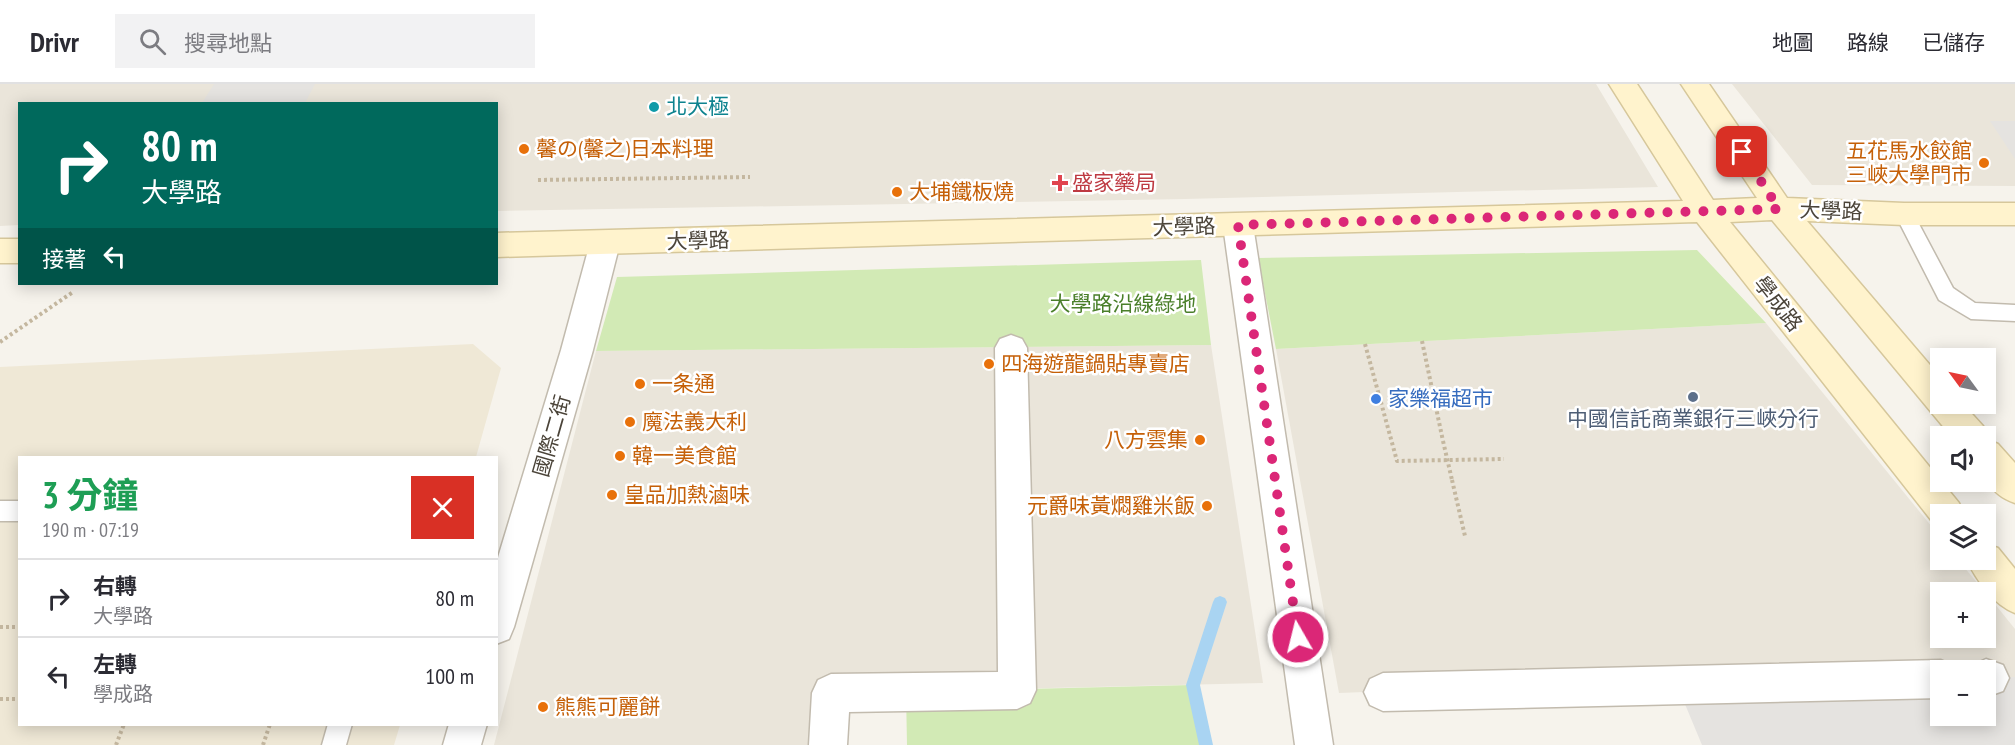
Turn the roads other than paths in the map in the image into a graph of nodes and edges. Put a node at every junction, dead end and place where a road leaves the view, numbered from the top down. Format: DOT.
graph roads {
  1 [pos="1623,84"];
  2 [pos="1695,84"];
  3 [pos="1779,209"];
  4 [pos="1705,211"];
  5 [pos="1904,214"];
  6 [pos="2015,214"];
  7 [pos="1238,225"];
  8 [pos="605,243"];
  9 [pos="498,245"];
  10 [pos="0,251"];
  11 [pos="18,251"];
  12 [pos="2015,313"];
  13 [pos="1011,348"];
  14 [pos="1930,388"];
  15 [pos="1952,414"];
  16 [pos="1962,426"];
  17 [pos="1996,466"];
  18 [pos="2015,488"];
  19 [pos="1939,504"];
  20 [pos="0,511"];
  21 [pos="18,511"];
  22 [pos="1993,570"];
  23 [pos="2015,596"];
  24 [pos="498,620"];
  25 [pos="1930,679"];
  26 [pos="1383,692"];
  27 [pos="339,726"];
  28 [pos="467,726"];
  29 [pos="334,745"];
  30 [pos="462,745"];
  31 [pos="828,745"];
  32 [pos="1314,745"];
  1 -- 4 [label="street, 學成路"];
  2 -- 3 [label="street"];
  3 -- 4 [label="street, 大學路"];
  3 -- 5 [label="street, 大學路"];
  3 -- 14 [label="street"];
  4 -- 7 [label="street, 大學路"];
  4 -- 19 [label="street, 學成路"];
  5 -- 6 [label="street, 大學路"];
  5 -- 12 [label="lane"];
  7 -- 8 [label="street, 大學路"];
  7 -- 32 [label="street"];
  8 -- 9 [label="street, 大學路"];
  8 -- 24 [label="street, 國際二街"];
  10 -- 11 [label="street"];
  13 -- 31 [label="street"];
  15 -- 16 [label="street"];
  17 -- 18 [label="street"];
  20 -- 21 [label="lane"];
  22 -- 23 [label="street"];
  25 -- 26 [label="street"];
  27 -- 29 [label="lane"];
  28 -- 30 [label="street"];
}
